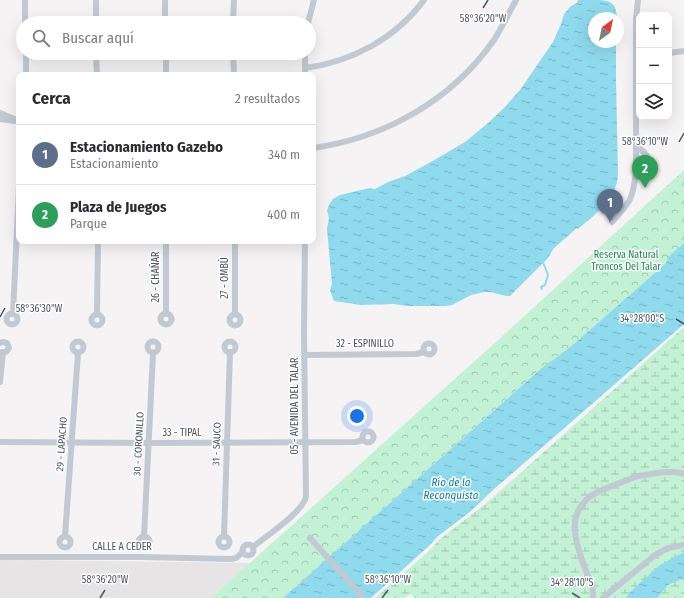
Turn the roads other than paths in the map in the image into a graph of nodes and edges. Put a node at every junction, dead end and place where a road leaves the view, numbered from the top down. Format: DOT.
graph roads {
  1 [pos="25,0"];
  2 [pos="96,0"];
  3 [pos="165,0"];
  4 [pos="234,0"];
  5 [pos="314,0"];
  6 [pos="424,0"];
  7 [pos="516,0"];
  8 [pos="638,0"];
  9 [pos="25,16"];
  10 [pos="96,16"];
  11 [pos="165,16"];
  12 [pos="233,16"];
  13 [pos="310,16"];
  14 [pos="638,48"];
  15 [pos="684,51"];
  16 [pos="672,53"];
  17 [pos="26,60"];
  18 [pos="96,60"];
  19 [pos="166,60"];
  20 [pos="233,60"];
  21 [pos="304,60"];
  22 [pos="305,68"];
  23 [pos="26,72"];
  24 [pos="97,72"];
  25 [pos="166,72"];
  26 [pos="234,72"];
  27 [pos="305,72"];
  28 [pos="637,84"];
  29 [pos="0,113"];
  30 [pos="0,119"];
  31 [pos="16,121"];
  32 [pos="16,122"];
  33 [pos="636,146"];
  34 [pos="316,147"];
  35 [pos="636,171"];
  36 [pos="612,222"];
  37 [pos="16,244"];
  38 [pos="98,244"];
  39 [pos="166,244"];
  40 [pos="235,244"];
  41 [pos="306,244"];
  42 [pos="13,314"];
  43 [pos="97,314"];
  44 [pos="166,314"];
  45 [pos="235,314"];
  46 [pos="0,343"];
  47 [pos="230,352"];
  48 [pos="424,352"];
  49 [pos="1,353"];
  50 [pos="78,353"];
  51 [pos="153,353"];
  52 [pos="305,355"];
  53 [pos="0,382"];
  54 [pos="363,440"];
  55 [pos="306,441"];
  56 [pos="0,442"];
  57 [pos="72,442"];
  58 [pos="227,442"];
  59 [pos="149,443"];
  60 [pos="684,474"];
  61 [pos="66,536"];
  62 [pos="144,536"];
  63 [pos="224,536"];
  64 [pos="310,538"];
  65 [pos="684,545"];
  66 [pos="243,552"];
  67 [pos="0,557"];
  68 [pos="364,598"];
  69 [pos="594,598"];
  70 [pos="603,598"];
  1 -- 9 [label="street"];
  2 -- 10 [label="street"];
  3 -- 11 [label="street"];
  4 -- 12 [label="street"];
  5 -- 13 [label="street"];
  6 -- 22 [label="street"];
  7 -- 34 [label="street"];
  8 -- 14 [label="street"];
  15 -- 16 [label="street"];
  17 -- 23 [label="street"];
  18 -- 24 [label="street"];
  19 -- 25 [label="street"];
  20 -- 26 [label="street"];
  21 -- 22 [label="street"];
  22 -- 27 [label="street"];
  28 -- 33 [label="street"];
  29 -- 31 [label="street"];
  30 -- 32 [label="street"];
  33 -- 35 [label="street"];
  33 -- 35 [label="street"];
  35 -- 36 [label="street"];
  37 -- 42 [label="street"];
  38 -- 43 [label="street"];
  39 -- 44 [label="street, 26 - CHAÑAR"];
  40 -- 45 [label="street, 27 - OMBÚ"];
  41 -- 52 [label="street, 05 - AVENIDA DEL TALAR"];
  46 -- 49 [label="street"];
  47 -- 58 [label="street, 31 - SAUCO"];
  48 -- 52 [label="street, 32 - ESPINILLO"];
  49 -- 53 [label="street"];
  50 -- 57 [label="street, 29 - LAPACHO"];
  51 -- 59 [label="street, 30 - CORONILLO"];
  52 -- 55 [label="street, 05 - AVENIDA DEL TALAR"];
  54 -- 55 [label="street, 33 - TIPAL"];
  55 -- 58 [label="street, 33 - TIPAL"];
  55 -- 66 [label="street, 05 - AVENIDA DEL TALAR"];
  56 -- 57 [label="street, 33 - TIPAL"];
  57 -- 59 [label="street, 33 - TIPAL"];
  57 -- 61 [label="street, 29 - LAPACHO"];
  58 -- 59 [label="street, 33 - TIPAL"];
  58 -- 63 [label="street, 31 - SAUCO"];
  59 -- 62 [label="street, 30 - CORONILLO"];
  60 -- 69 [label="street"];
  64 -- 68 [label="street"];
  65 -- 70 [label="street"];
  66 -- 67 [label="street, CALLE A CEDER"];
}
